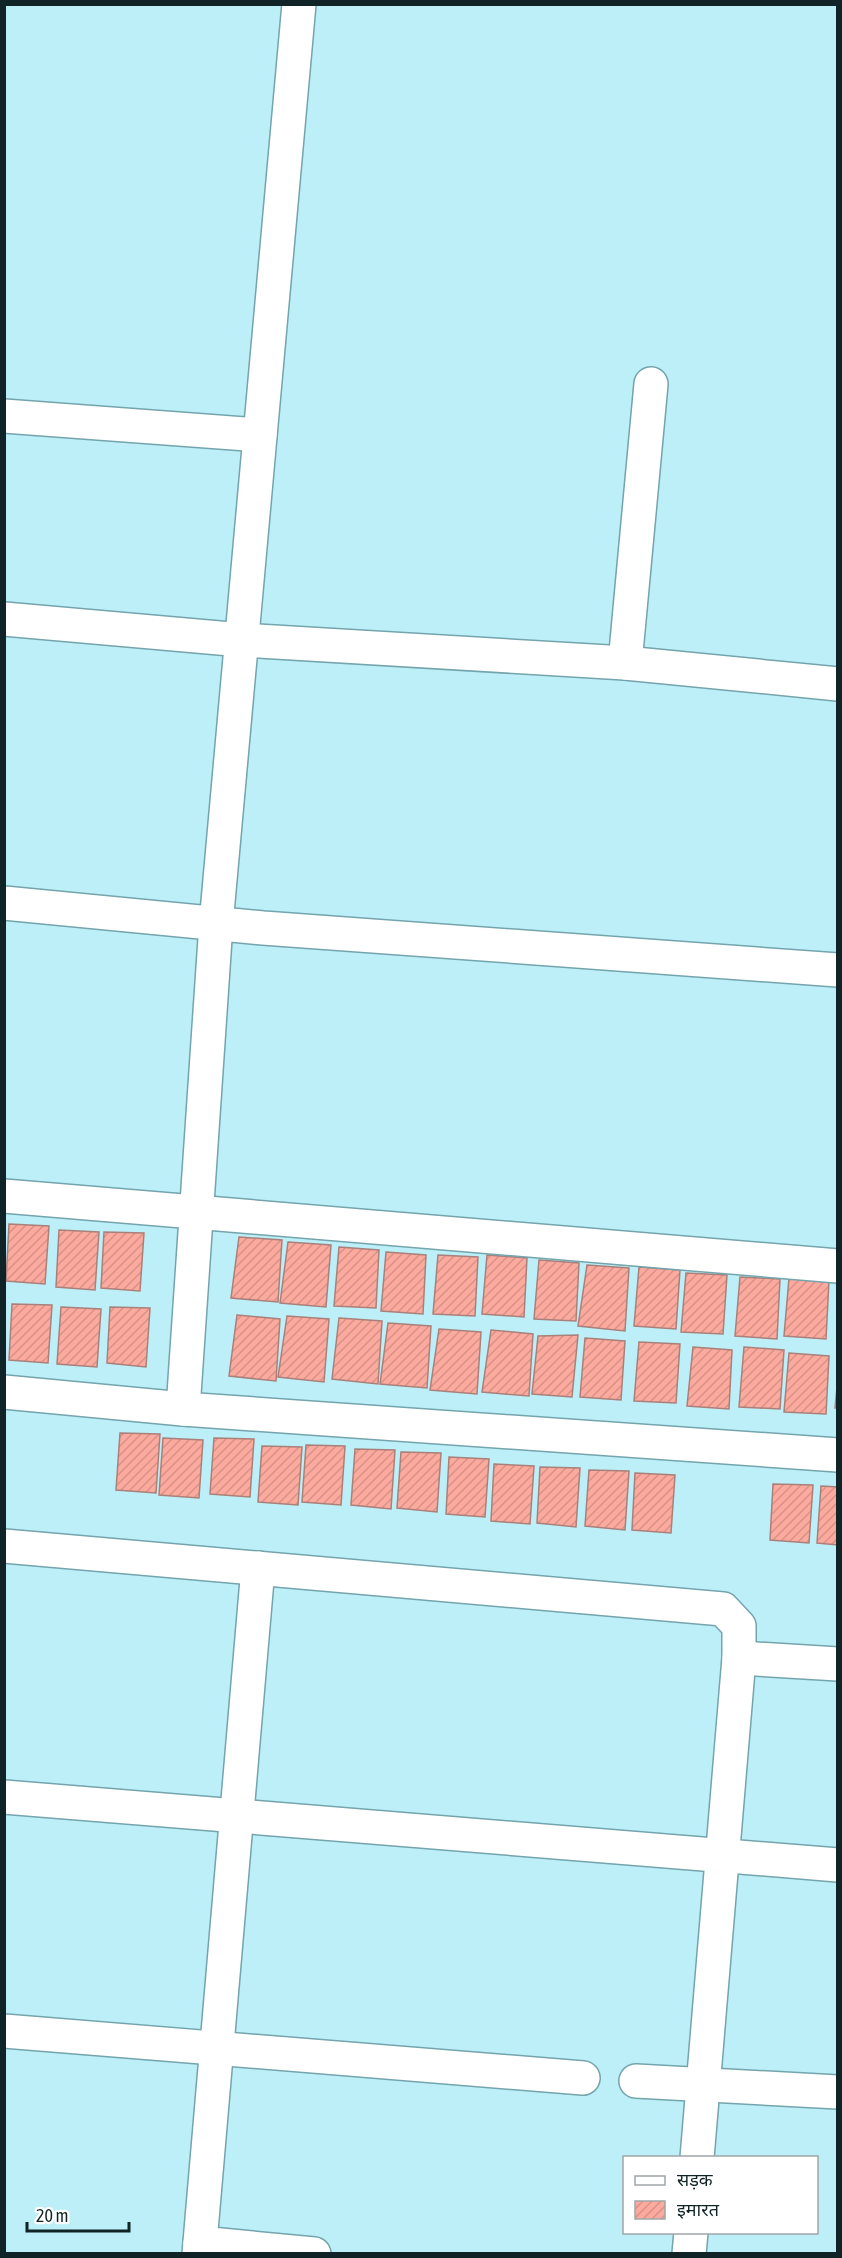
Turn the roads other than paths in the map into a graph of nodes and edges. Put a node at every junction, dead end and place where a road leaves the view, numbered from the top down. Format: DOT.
graph roads {
  1 [pos="299,4"];
  2 [pos="651,384"];
  3 [pos="4,416"];
  4 [pos="260,435"];
  5 [pos="4,618"];
  6 [pos="242,640"];
  7 [pos="625,663"];
  8 [pos="837,684"];
  9 [pos="4,903"];
  10 [pos="216,924"];
  11 [pos="837,970"];
  12 [pos="4,1196"];
  13 [pos="196,1214"];
  14 [pos="837,1266"];
  15 [pos="4,1392"];
  16 [pos="183,1409"];
  17 [pos="837,1455"];
  18 [pos="4,1545"];
  19 [pos="258,1568"];
  20 [pos="740,1658"];
  21 [pos="837,1664"];
  22 [pos="4,1797"];
  23 [pos="237,1816"];
  24 [pos="722,1856"];
  25 [pos="837,1865"];
  26 [pos="4,2031"];
  27 [pos="217,2049"];
  28 [pos="583,2078"];
  29 [pos="636,2081"];
  30 [pos="703,2085"];
  31 [pos="837,2092"];
  32 [pos="697,2156"];
  33 [pos="691,2234"];
  34 [pos="199,2248"];
  35 [pos="314,2253"];
  36 [pos="689,2253"];
  1 -- 4 [label="street"];
  2 -- 7 [label="street"];
  3 -- 4 [label="street"];
  4 -- 6 [label="street"];
  5 -- 6 [label="street"];
  6 -- 7 [label="street"];
  6 -- 10 [label="street"];
  7 -- 8 [label="street"];
  9 -- 10 [label="street"];
  10 -- 11 [label="street"];
  10 -- 13 [label="street"];
  12 -- 13 [label="street"];
  13 -- 14 [label="street"];
  13 -- 16 [label="street"];
  15 -- 16 [label="street"];
  16 -- 17 [label="street"];
  18 -- 19 [label="street"];
  19 -- 20 [label="street"];
  19 -- 23 [label="street"];
  20 -- 21 [label="street"];
  20 -- 24 [label="street"];
  22 -- 23 [label="street"];
  23 -- 24 [label="street"];
  23 -- 27 [label="street"];
  24 -- 25 [label="street"];
  24 -- 30 [label="street"];
  26 -- 27 [label="street"];
  27 -- 28 [label="street"];
  27 -- 34 [label="street"];
  29 -- 30 [label="street"];
  30 -- 31 [label="street"];
  30 -- 32 [label="street"];
  33 -- 36 [label="street"];
  34 -- 35 [label="street"];
}
